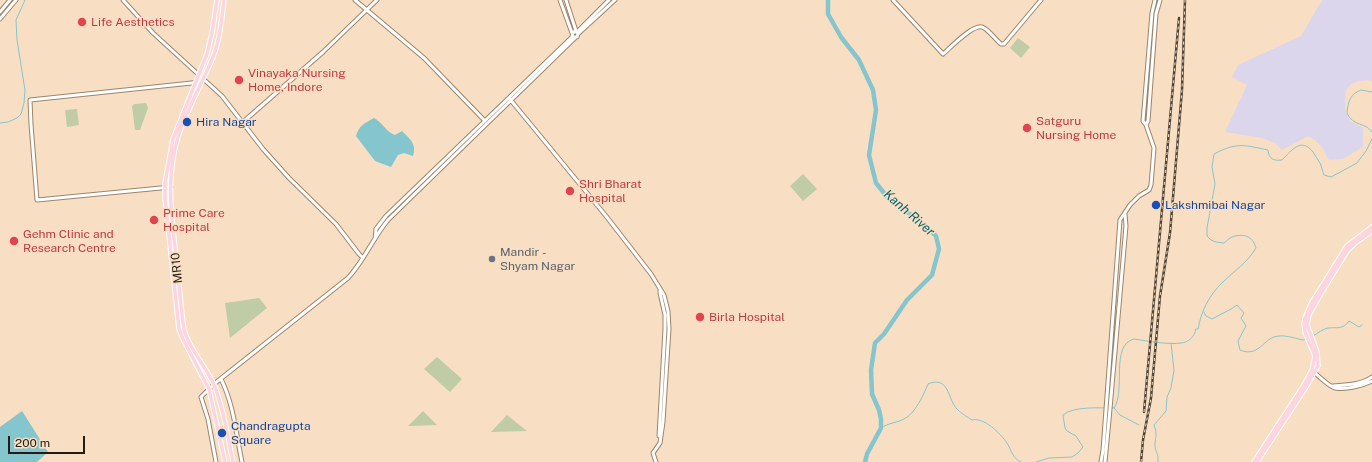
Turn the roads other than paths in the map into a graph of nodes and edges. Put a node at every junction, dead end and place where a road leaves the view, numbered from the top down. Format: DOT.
graph roads {
  1 [pos="10,0"];
  2 [pos="16,0"];
  3 [pos="123,0"];
  4 [pos="217,0"];
  5 [pos="224,0"];
  6 [pos="354,0"];
  7 [pos="377,0"];
  8 [pos="560,0"];
  9 [pos="566,0"];
  10 [pos="609,0"];
  11 [pos="615,0"];
  12 [pos="893,0"];
  13 [pos="1041,0"];
  14 [pos="1154,0"];
  15 [pos="1160,0"];
  16 [pos="366,10"];
  17 [pos="0,12"];
  18 [pos="0,19"];
  19 [pos="575,34"];
  20 [pos="199,74"];
  21 [pos="202,80"];
  22 [pos="195,83"];
  23 [pos="510,99"];
  24 [pos="243,122"];
  25 [pos="486,122"];
  26 [pos="1146,125"];
  27 [pos="171,187"];
  28 [pos="165,188"];
  29 [pos="1125,214"];
  30 [pos="1372,227"];
  31 [pos="1372,232"];
  32 [pos="363,258"];
  33 [pos="1307,331"];
  34 [pos="1313,371"];
  35 [pos="1372,377"];
  36 [pos="221,379"];
  37 [pos="1372,381"];
  38 [pos="214,384"];
  39 [pos="1332,387"];
  40 [pos="210,389"];
  41 [pos="216,462"];
  42 [pos="225,462"];
  43 [pos="233,462"];
  44 [pos="242,462"];
  45 [pos="656,462"];
  46 [pos="1101,462"];
  47 [pos="1105,462"];
  48 [pos="1254,462"];
  49 [pos="1257,462"];
  1 -- 17 [label="street"];
  2 -- 18 [label="street"];
  3 -- 20 [label="street"];
  4 -- 20 [label="main road, MR10"];
  5 -- 21 [label="main road, MR10"];
  6 -- 16 [label="street"];
  7 -- 16 [label="street"];
  8 -- 19 [label="street"];
  9 -- 19 [label="street"];
  10 -- 19 [label="street"];
  11 -- 19 [label="street"];
  12 -- 13 [label="street"];
  14 -- 26 [label="street"];
  15 -- 26 [label="street"];
  16 -- 24 [label="street"];
  16 -- 25 [label="street"];
  19 -- 23 [label="street"];
  20 -- 21 [label="street"];
  20 -- 22 [label="main road, MR10"];
  21 -- 22 [label="street"];
  21 -- 24 [label="street"];
  21 -- 27 [label="main road, MR10"];
  22 -- 28 [label="main road, MR10"];
  22 -- 28 [label="street"];
  23 -- 25 [label="street"];
  23 -- 45 [label="street"];
  24 -- 32 [label="street"];
  25 -- 32 [label="street"];
  26 -- 29 [label="street"];
  27 -- 28 [label="street"];
  27 -- 38 [label="main road, MR10"];
  28 -- 40 [label="main road, MR10"];
  29 -- 46 [label="street"];
  29 -- 47 [label="street"];
  30 -- 33 [label="main road"];
  31 -- 33 [label="main road"];
  32 -- 36 [label="street"];
  33 -- 34 [label="main road"];
  34 -- 39 [label="street"];
  34 -- 48 [label="main road"];
  34 -- 49 [label="main road"];
  35 -- 39 [label="street"];
  36 -- 38 [label="street"];
  36 -- 44 [label="street"];
  37 -- 39 [label="street"];
  38 -- 40 [label="street"];
  38 -- 43 [label="main road, MR10"];
  40 -- 41 [label="street"];
  40 -- 42 [label="main road, MR10"];
}
